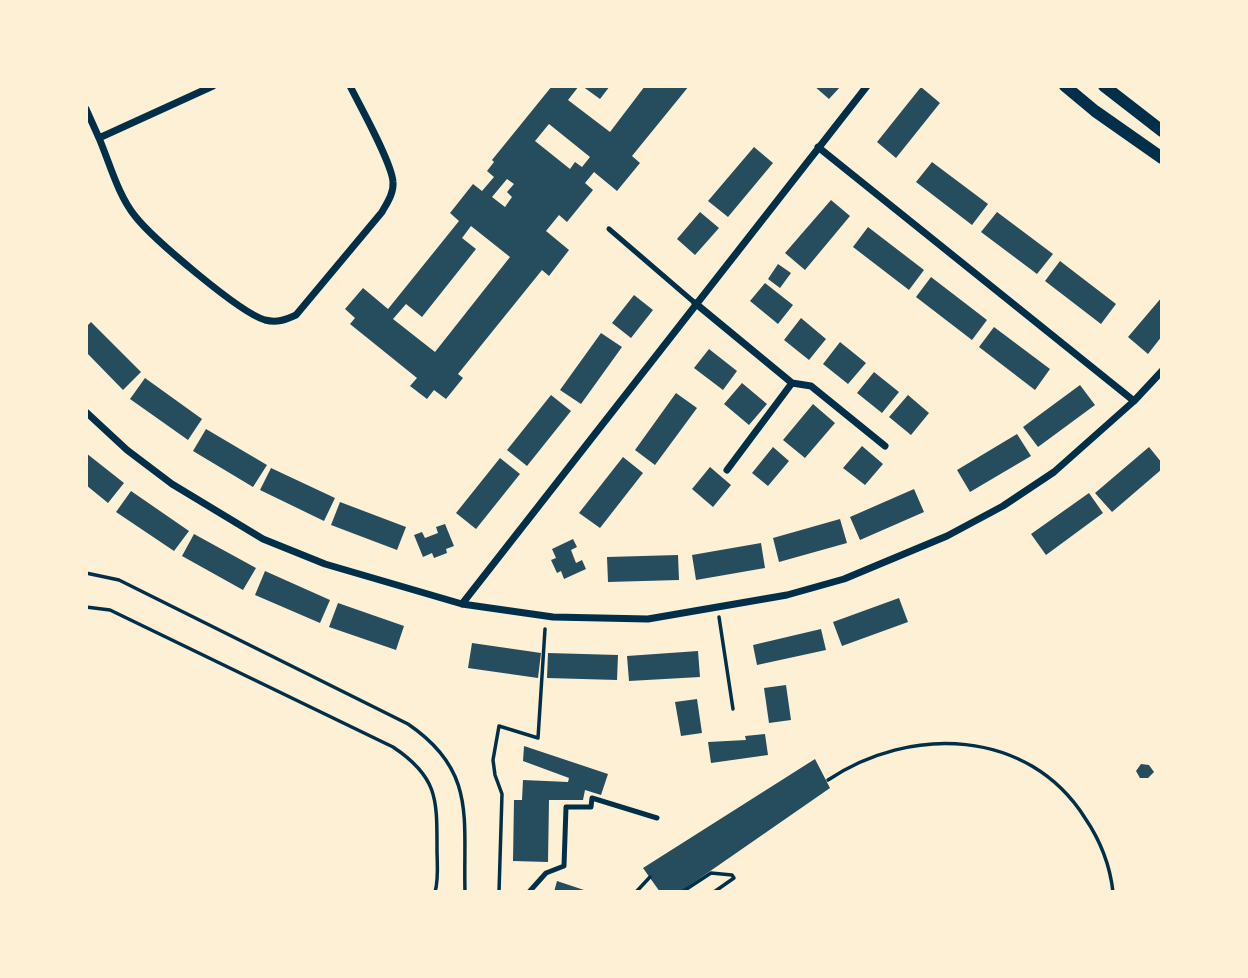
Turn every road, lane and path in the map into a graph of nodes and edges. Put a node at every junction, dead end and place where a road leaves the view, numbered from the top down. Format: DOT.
graph roads {
  1 [pos="213,86"];
  2 [pos="350,86"];
  3 [pos="867,86"];
  4 [pos="1065,86"];
  5 [pos="1104,86"];
  6 [pos="86,109"];
  7 [pos="1162,131"];
  8 [pos="99,138"];
  9 [pos="818,147"];
  10 [pos="1162,158"];
  11 [pos="608,229"];
  12 [pos="695,303"];
  13 [pos="1162,371"];
  14 [pos="792,383"];
  15 [pos="1135,401"];
  16 [pos="86,412"];
  17 [pos="885,446"];
  18 [pos="727,470"];
  19 [pos="86,573"];
  20 [pos="462,604"];
  21 [pos="86,607"];
  22 [pos="718,607"];
  23 [pos="546,616"];
  24 [pos="733,709"];
  25 [pos="828,780"];
  26 [pos="657,818"];
  27 [pos="650,877"];
  28 [pos="435,892"];
  29 [pos="465,892"];
  30 [pos="499,892"];
  31 [pos="529,892"];
  32 [pos="636,892"];
  33 [pos="682,892"];
  34 [pos="714,892"];
  35 [pos="1113,892"];
  1 -- 8 [label="street"];
  2 -- 8 [label="street"];
  3 -- 9 [label="street"];
  4 -- 10 [label="street"];
  5 -- 7 [label="street"];
  6 -- 8 [label="street"];
  9 -- 12 [label="street"];
  9 -- 15 [label="street"];
  11 -- 12 [label="lane"];
  12 -- 14 [label="street"];
  12 -- 20 [label="street"];
  13 -- 15 [label="street"];
  14 -- 17 [label="street"];
  14 -- 18 [label="street"];
  15 -- 22 [label="street"];
  16 -- 20 [label="street"];
  19 -- 29 [label="path"];
  20 -- 23 [label="street"];
  21 -- 28 [label="path"];
  22 -- 23 [label="street"];
  22 -- 24 [label="path"];
  23 -- 30 [label="path"];
  25 -- 35 [label="path"];
  26 -- 31 [label="lane"];
  27 -- 32 [label="path"];
  33 -- 34 [label="path"];
}
